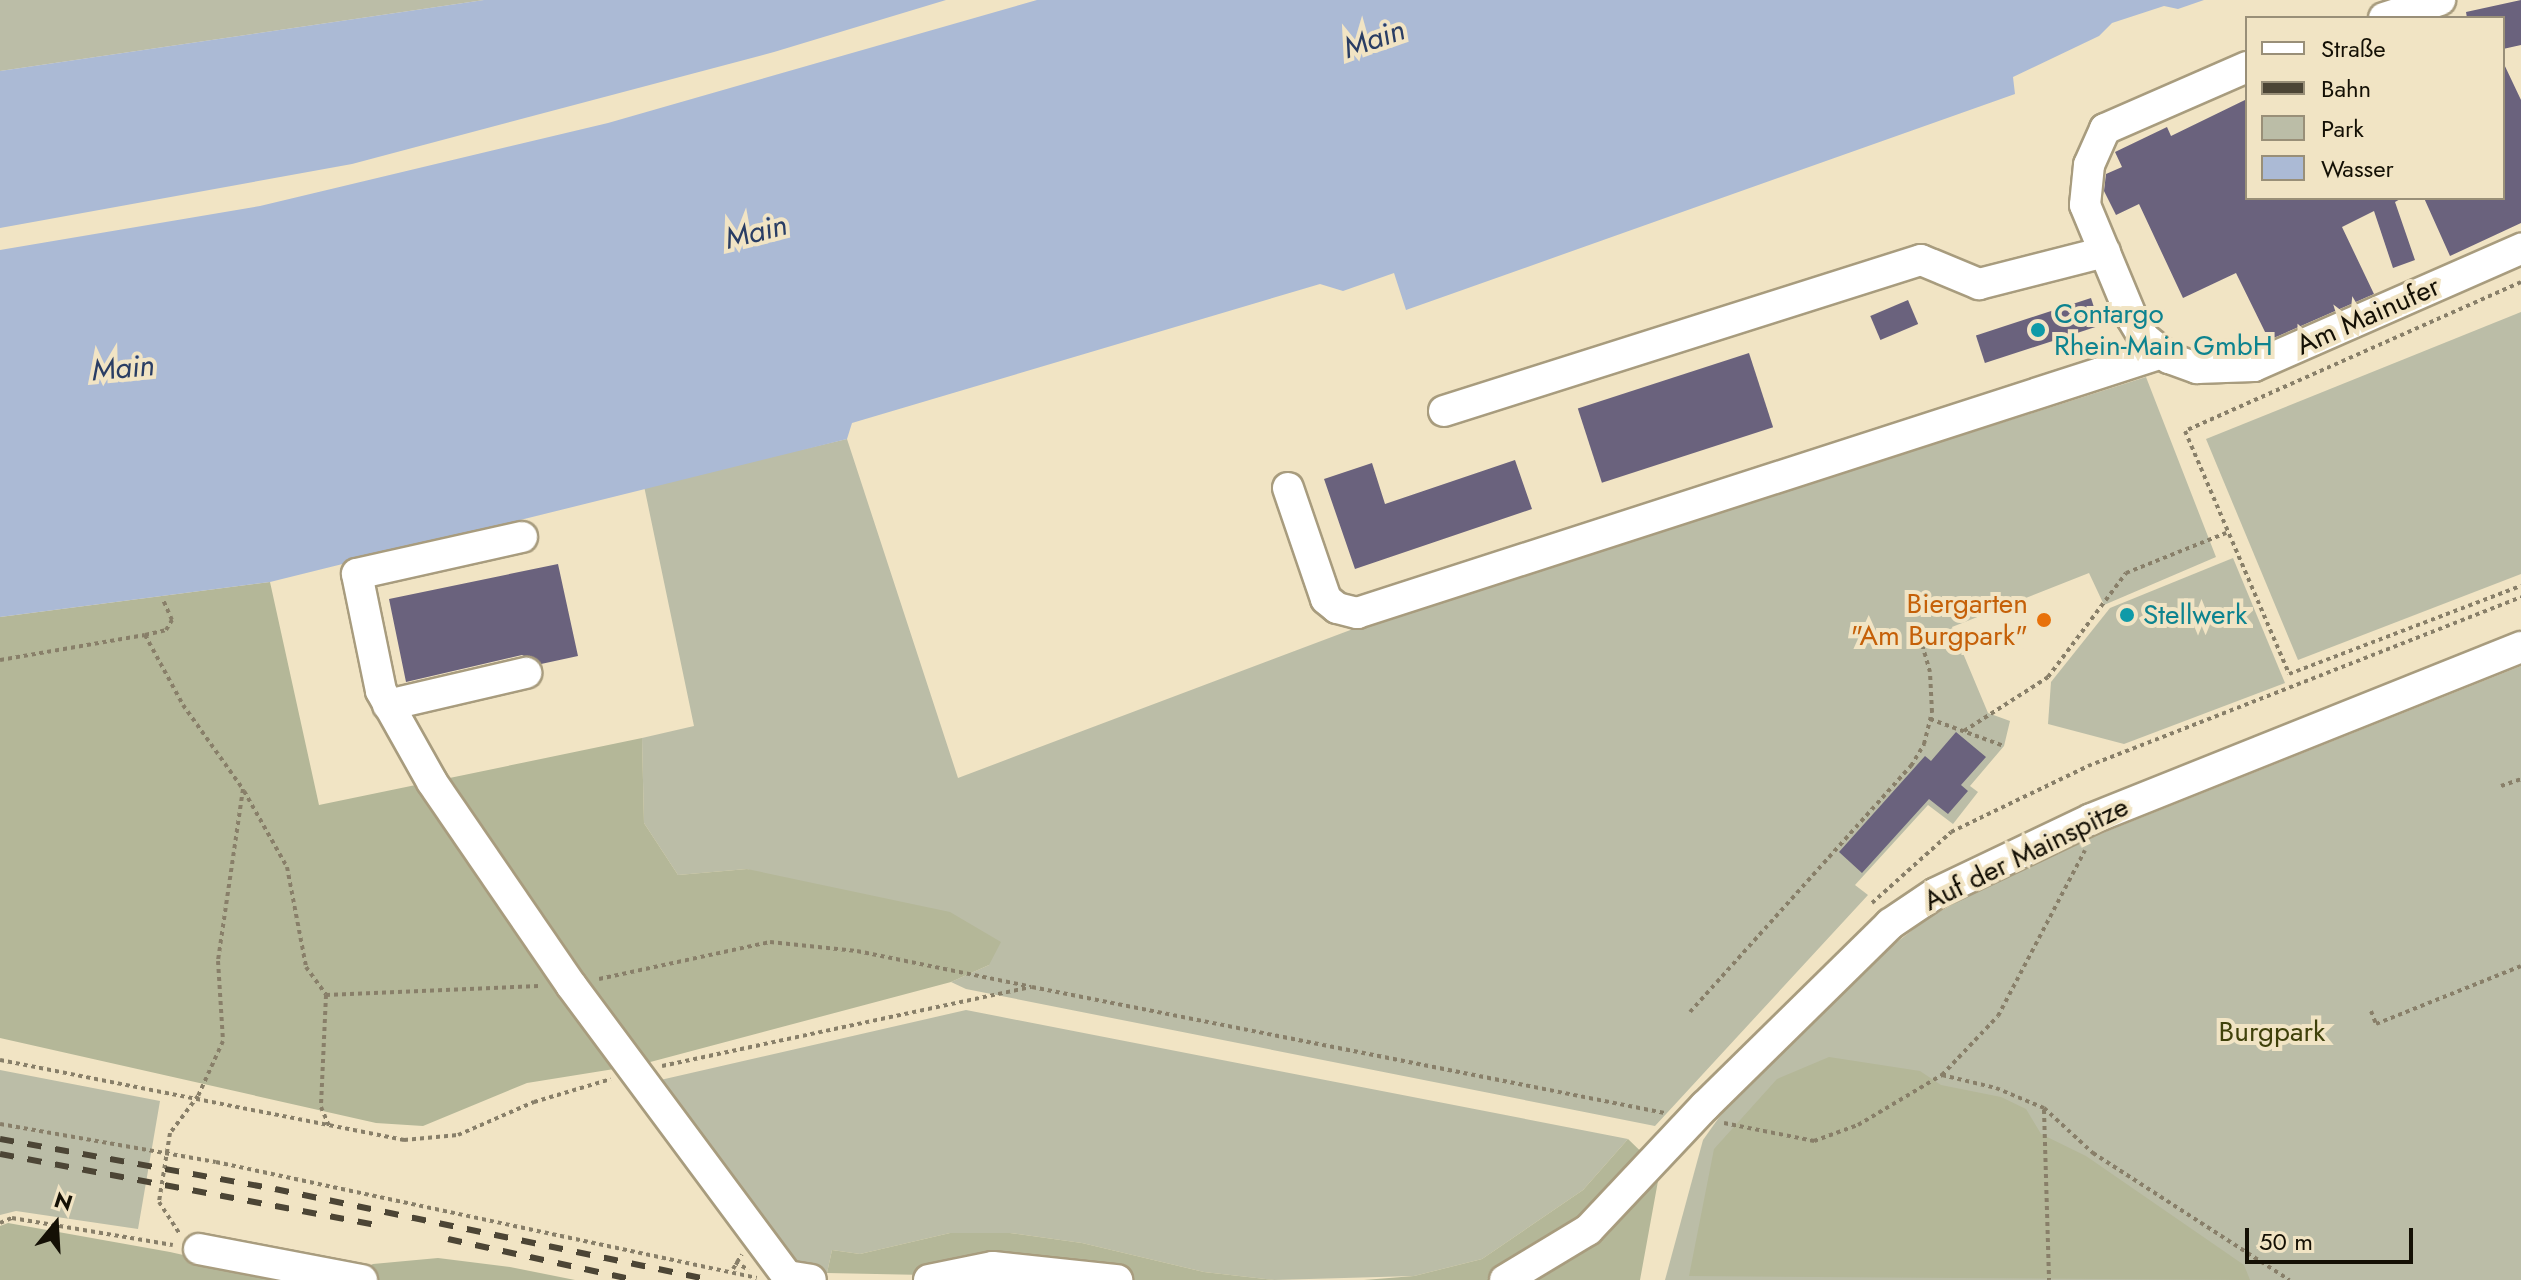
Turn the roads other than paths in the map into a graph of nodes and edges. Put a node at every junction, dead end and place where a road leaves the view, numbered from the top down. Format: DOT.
graph roads {
  1 [pos="2440,0"];
  2 [pos="2390,16"];
  3 [pos="2245,68"];
  4 [pos="2521,249"];
  5 [pos="2105,252"];
  6 [pos="2162,353"];
  7 [pos="1444,411"];
  8 [pos="1288,488"];
  9 [pos="522,537"];
  10 [pos="2521,647"];
  11 [pos="526,673"];
  12 [pos="388,705"];
  13 [pos="199,1249"];
  14 [pos="799,1278"];
  15 [pos="362,1280"];
  16 [pos="929,1280"];
  17 [pos="1117,1280"];
  18 [pos="1505,1280"];
  1 -- 2 [label="street"];
  3 -- 5 [label="street, Am Mainufer"];
  4 -- 6 [label="street, Am Mainufer"];
  5 -- 6 [label="street, Am Mainufer"];
  5 -- 7 [label="street"];
  6 -- 8 [label="street"];
  9 -- 12 [label="street"];
  10 -- 18 [label="street, Auf der Mainspitze"];
  11 -- 12 [label="street"];
  12 -- 14 [label="street"];
  13 -- 15 [label="street"];
  16 -- 17 [label="street"];
}
